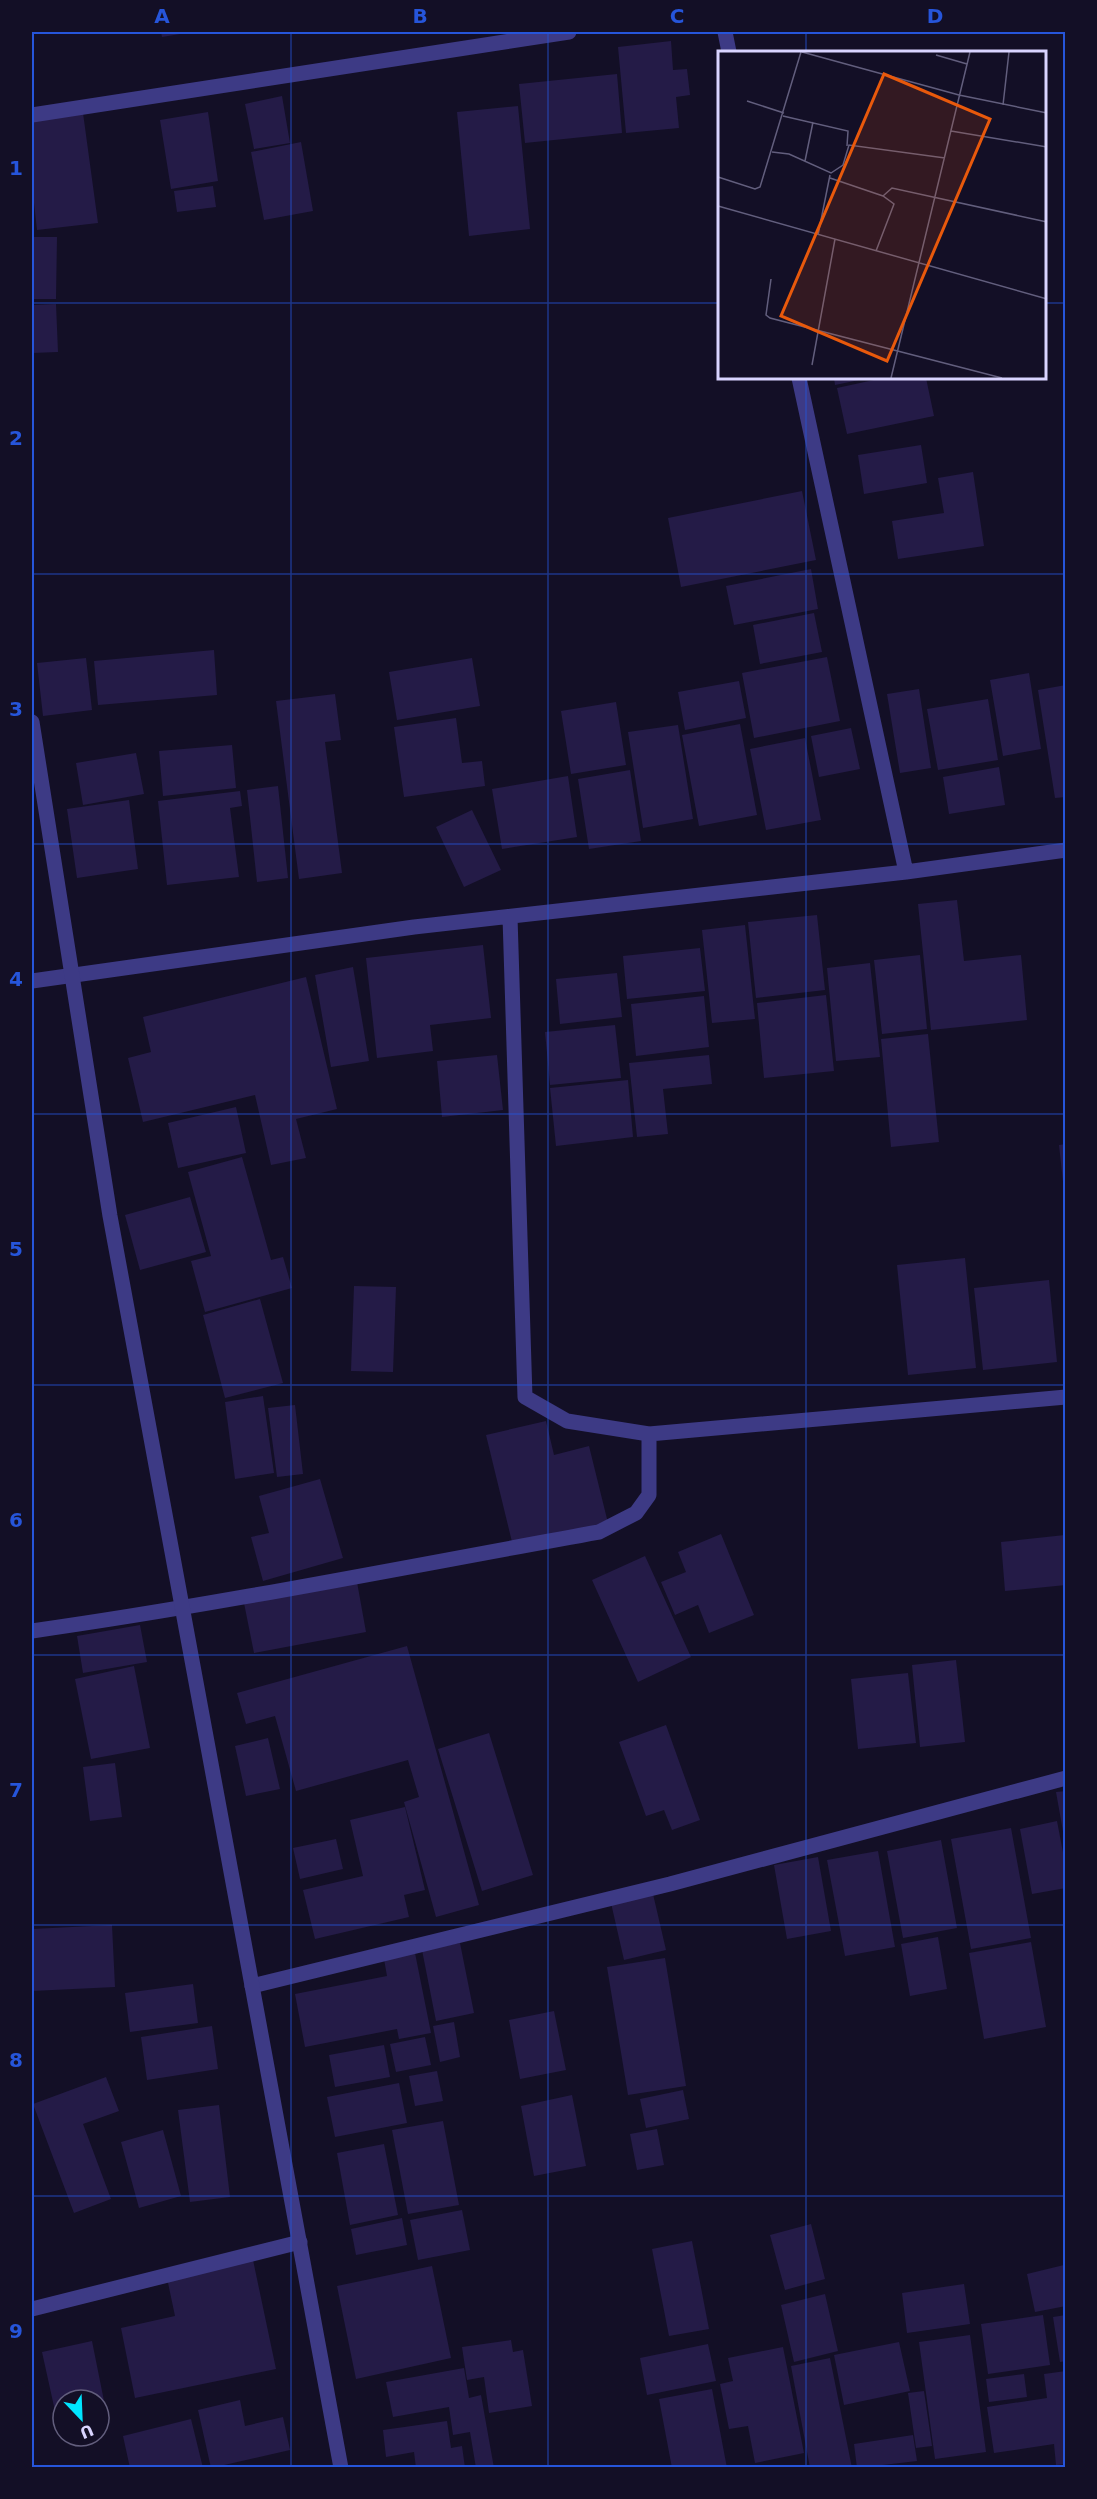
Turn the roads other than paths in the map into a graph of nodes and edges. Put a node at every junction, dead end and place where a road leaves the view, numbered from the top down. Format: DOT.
graph roads {
  1 [pos="569,32"];
  2 [pos="725,32"];
  3 [pos="729,51"];
  4 [pos="32,115"];
  5 [pos="800,380"];
  6 [pos="32,722"];
  7 [pos="1065,850"];
  8 [pos="906,872"];
  9 [pos="510,916"];
  10 [pos="73,975"];
  11 [pos="32,981"];
  12 [pos="1065,1397"];
  13 [pos="649,1434"];
  14 [pos="183,1610"];
  15 [pos="32,1631"];
  16 [pos="1065,1778"];
  17 [pos="252,1986"];
  18 [pos="300,2242"];
  19 [pos="32,2309"];
  20 [pos="341,2468"];
  1 -- 4 [label="street"];
  2 -- 3 [label="street"];
  5 -- 8 [label="street"];
  6 -- 10 [label="street"];
  7 -- 8 [label="street"];
  8 -- 9 [label="street"];
  9 -- 10 [label="street"];
  9 -- 13 [label="street"];
  10 -- 11 [label="street"];
  10 -- 14 [label="street"];
  12 -- 13 [label="street"];
  13 -- 14 [label="street"];
  14 -- 15 [label="street"];
  14 -- 17 [label="street"];
  16 -- 17 [label="street"];
  17 -- 18 [label="street"];
  18 -- 19 [label="street"];
  18 -- 20 [label="street"];
}
